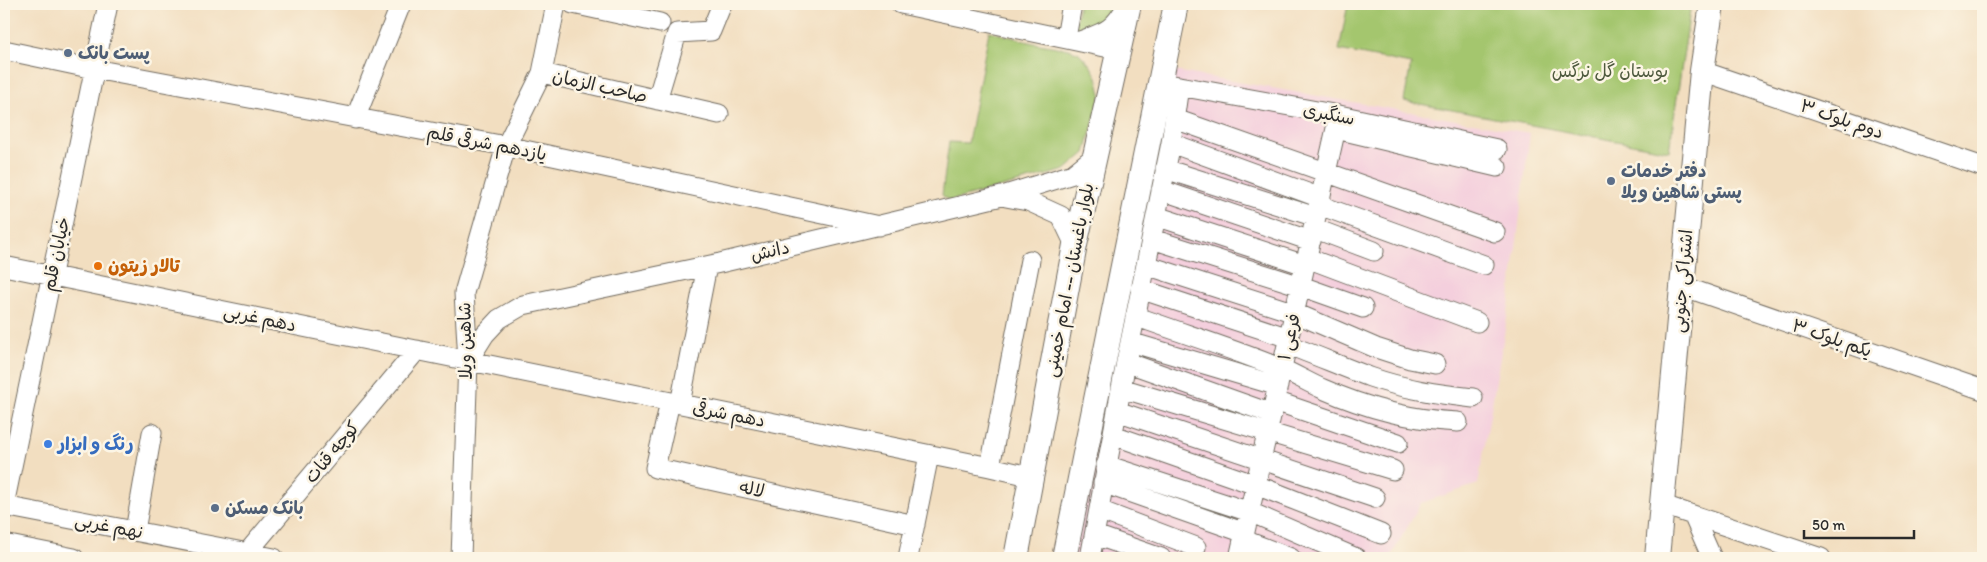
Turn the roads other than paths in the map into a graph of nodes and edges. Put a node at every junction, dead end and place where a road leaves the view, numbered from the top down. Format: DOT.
graph roads {
  1 [pos="108,4"];
  2 [pos="401,4"];
  3 [pos="556,4"];
  4 [pos="573,4"];
  5 [pos="722,4"];
  6 [pos="901,4"];
  7 [pos="1072,4"];
  8 [pos="1128,4"];
  9 [pos="1176,4"];
  10 [pos="1712,4"];
  11 [pos="660,23"];
  12 [pos="1072,40"];
  13 [pos="4,50"];
  14 [pos="1119,50"];
  15 [pos="94,69"];
  16 [pos="1702,71"];
  17 [pos="542,73"];
  18 [pos="1169,84"];
  19 [pos="1109,94"];
  20 [pos="657,100"];
  21 [pos="719,114"];
  22 [pos="355,119"];
  23 [pos="1175,119"];
  24 [pos="1338,122"];
  25 [pos="1171,143"];
  26 [pos="506,146"];
  27 [pos="1094,157"];
  28 [pos="1497,158"];
  29 [pos="1983,167"];
  30 [pos="1165,169"];
  31 [pos="1327,171"];
  32 [pos="1161,190"];
  33 [pos="1002,196"];
  34 [pos="1156,216"];
  35 [pos="879,226"];
  36 [pos="1313,230"];
  37 [pos="1494,232"];
  38 [pos="1152,239"];
  39 [pos="1075,245"];
  40 [pos="1374,252"];
  41 [pos="1030,260"];
  42 [pos="1146,265"];
  43 [pos="1484,265"];
  44 [pos="4,266"];
  45 [pos="708,266"];
  46 [pos="51,276"];
  47 [pos="1301,286"];
  48 [pos="1682,286"];
  49 [pos="1140,290"];
  50 [pos="1363,308"];
  51 [pos="1295,313"];
  52 [pos="1135,316"];
  53 [pos="1477,322"];
  54 [pos="1130,342"];
  55 [pos="1288,342"];
  56 [pos="417,350"];
  57 [pos="468,361"];
  58 [pos="1126,362"];
  59 [pos="1435,364"];
  60 [pos="1121,388"];
  61 [pos="1983,390"];
  62 [pos="1473,398"];
  63 [pos="1275,400"];
  64 [pos="675,403"];
  65 [pos="1117,411"];
  66 [pos="1458,422"];
  67 [pos="152,433"];
  68 [pos="1113,435"];
  69 [pos="1398,443"];
  70 [pos="929,454"];
  71 [pos="1262,459"];
  72 [pos="990,467"];
  73 [pos="1393,470"];
  74 [pos="1104,474"];
  75 [pos="1030,476"];
  76 [pos="1256,485"];
  77 [pos="1375,498"];
  78 [pos="4,505"];
  79 [pos="1663,505"];
  80 [pos="1099,510"];
  81 [pos="1250,512"];
  82 [pos="1693,515"];
  83 [pos="915,525"];
  84 [pos="136,531"];
  85 [pos="1381,534"];
  86 [pos="1095,535"];
  87 [pos="1244,536"];
  88 [pos="4,544"];
  89 [pos="1196,547"];
  90 [pos="460,550"];
  91 [pos="247,553"];
  92 [pos="74,558"];
  93 [pos="274,558"];
  94 [pos="447,558"];
  95 [pos="908,558"];
  96 [pos="1016,558"];
  97 [pos="1064,558"];
  98 [pos="1090,558"];
  99 [pos="1161,558"];
  100 [pos="1240,558"];
  101 [pos="1291,558"];
  102 [pos="1356,558"];
  103 [pos="1657,558"];
  104 [pos="1712,558"];
  105 [pos="1821,558"];
  1 -- 15 [label="street, خیابان قلم"];
  2 -- 22 [label="street"];
  3 -- 17 [label="street, شاهین ویلا"];
  4 -- 11 [label="street"];
  5 -- 20 [label="street, صاحب الزمان"];
  6 -- 12 [label="street"];
  7 -- 12 [label="street"];
  8 -- 12 [label="street"];
  8 -- 14 [label="main road, بلوار باغستان -- امام خمینی"];
  9 -- 18 [label="main road"];
  10 -- 16 [label="main road, اشتراکی جنوبی"];
  12 -- 14 [label="street"];
  12 -- 19 [label="street"];
  13 -- 15 [label="street, یازدهم شرقی قلم"];
  14 -- 19 [label="main road, بلوار باغستان -- امام خمینی"];
  15 -- 22 [label="street, یازدهم شرقی قلم"];
  15 -- 46 [label="street, خیابان قلم"];
  16 -- 29 [label="street, دوم بلوک ۳"];
  16 -- 48 [label="main road, اشتراکی جنوبی"];
  17 -- 20 [label="street, صاحب الزمان"];
  17 -- 26 [label="street, شاهین ویلا"];
  18 -- 23 [label="street"];
  18 -- 24 [label="street, سنگبری"];
  18 -- 97 [label="main road"];
  19 -- 27 [label="main road, بلوار باغستان -- امام خمینی"];
  20 -- 21 [label="street, صاحب الزمان"];
  22 -- 26 [label="street, یازدهم شرقی قلم"];
  23 -- 25 [label="street"];
  23 -- 31 [label="street"];
  24 -- 28 [label="street, سنگبری"];
  24 -- 31 [label="street, ۱ فرعی"];
  25 -- 30 [label="street"];
  25 -- 36 [label="street"];
  26 -- 35 [label="street, یازدهم شرقی قلم"];
  26 -- 57 [label="street, شاهین ویلا"];
  27 -- 33 [label="street"];
  27 -- 39 [label="main road, بلوار باغستان -- امام خمینی"];
  30 -- 32 [label="street"];
  30 -- 36 [label="street"];
  31 -- 36 [label="street, ۱ فرعی"];
  31 -- 37 [label="street"];
  32 -- 34 [label="street"];
  32 -- 36 [label="street"];
  33 -- 35 [label="street, دانش"];
  33 -- 39 [label="street, دانش"];
  34 -- 36 [label="street"];
  34 -- 38 [label="street"];
  35 -- 45 [label="street, دانش"];
  36 -- 40 [label="street"];
  36 -- 43 [label="street"];
  36 -- 47 [label="street, ۱ فرعی"];
  36 -- 53 [label="street"];
  38 -- 42 [label="street"];
  38 -- 47 [label="street"];
  39 -- 75 [label="main road, بلوار باغستان -- امام خمینی"];
  41 -- 72 [label="street"];
  42 -- 49 [label="street"];
  42 -- 51 [label="street"];
  44 -- 46 [label="street, دهم غربی"];
  45 -- 57 [label="street, دانش"];
  45 -- 64 [label="street"];
  46 -- 56 [label="street, دهم غربی"];
  46 -- 78 [label="street, خیابان قلم"];
  47 -- 50 [label="street"];
  47 -- 51 [label="street, ۱ فرعی"];
  48 -- 61 [label="street, یکم بلوک ۳"];
  48 -- 79 [label="main road, اشتراکی جنوبی"];
  49 -- 52 [label="street"];
  49 -- 55 [label="street"];
  51 -- 55 [label="street, ۱ فرعی"];
  51 -- 59 [label="street"];
  52 -- 54 [label="street"];
  52 -- 63 [label="street"];
  54 -- 58 [label="street"];
  54 -- 63 [label="street"];
  55 -- 62 [label="street"];
  55 -- 63 [label="street, ۱ فرعی"];
  56 -- 57 [label="street, دهم غربی"];
  56 -- 91 [label="street, کوچه قنات"];
  57 -- 64 [label="street, دهم شرقی"];
  57 -- 90 [label="street, شاهین ویلا"];
  58 -- 60 [label="street"];
  58 -- 63 [label="street"];
  60 -- 63 [label="street"];
  60 -- 65 [label="street"];
  63 -- 66 [label="street"];
  63 -- 69 [label="street"];
  63 -- 71 [label="street, ۱ فرعی"];
  63 -- 73 [label="street"];
  64 -- 70 [label="street, دهم شرقی"];
  64 -- 83 [label="street, لاله"];
  65 -- 68 [label="street"];
  65 -- 71 [label="street"];
  67 -- 84 [label="street"];
  68 -- 74 [label="street"];
  68 -- 76 [label="street"];
  70 -- 72 [label="street, دهم شرقی"];
  70 -- 83 [label="street"];
  71 -- 76 [label="street, ۱ فرعی"];
  71 -- 77 [label="street"];
  72 -- 75 [label="street, دهم شرقی"];
  74 -- 80 [label="street"];
  74 -- 81 [label="street"];
  74 -- 87 [label="street"];
  75 -- 96 [label="main road, بلوار باغستان -- امام خمینی"];
  76 -- 81 [label="street, ۱ فرعی"];
  76 -- 85 [label="street"];
  78 -- 84 [label="street, نهم غربی"];
  79 -- 82 [label="street"];
  79 -- 103 [label="main road, اشتراکی جنوبی"];
  80 -- 86 [label="street"];
  80 -- 89 [label="street"];
  81 -- 87 [label="street, ۱ فرعی"];
  81 -- 102 [label="street"];
  82 -- 104 [label="street"];
  82 -- 105 [label="street"];
  83 -- 95 [label="street"];
  84 -- 91 [label="street, نهم غربی"];
  86 -- 98 [label="street"];
  86 -- 99 [label="street"];
  87 -- 100 [label="street, ۱ فرعی"];
  87 -- 101 [label="street"];
  88 -- 92 [label="street"];
  90 -- 94 [label="street, شاهین ویلا"];
  91 -- 93 [label="street, نهم غربی"];
}
